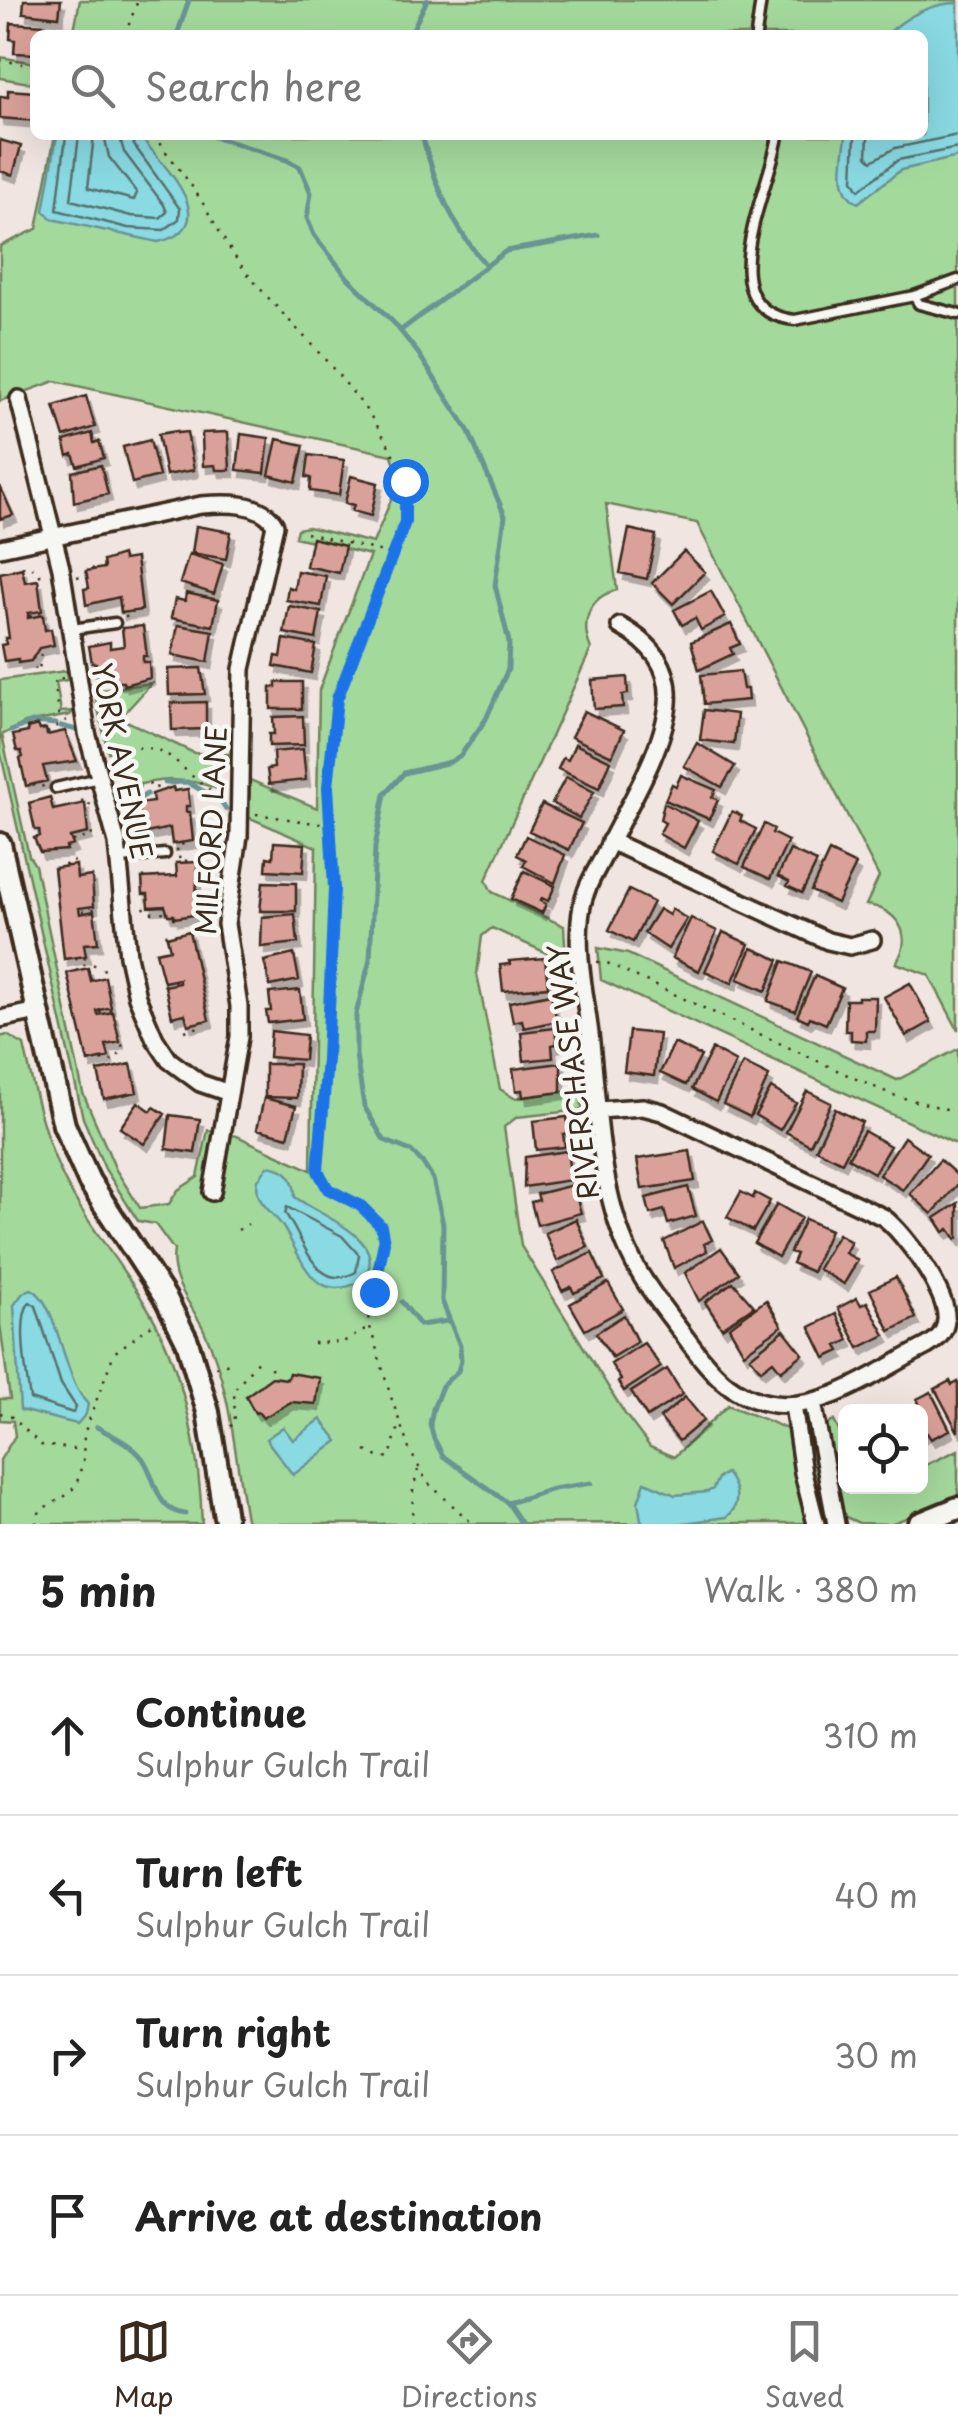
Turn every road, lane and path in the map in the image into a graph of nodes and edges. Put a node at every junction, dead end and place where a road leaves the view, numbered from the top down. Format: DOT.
graph roads {
  1 [pos="138,0"];
  2 [pos="760,0"];
  3 [pos="127,30"];
  4 [pos="757,30"];
  5 [pos="0,60"];
  6 [pos="30,65"];
  7 [pos="156,140"];
  8 [pos="777,140"];
  9 [pos="958,280"];
  10 [pos="914,296"];
  11 [pos="958,314"];
  12 [pos="19,399"];
  13 [pos="306,533"];
  14 [pos="54,536"];
  15 [pos="0,548"];
  16 [pos="392,554"];
  17 [pos="104,568"];
  18 [pos="12,570"];
  19 [pos="76,577"];
  20 [pos="42,582"];
  21 [pos="45,613"];
  22 [pos="30,616"];
  23 [pos="116,624"];
  24 [pos="620,626"];
  25 [pos="72,629"];
  26 [pos="41,652"];
  27 [pos="33,657"];
  28 [pos="65,674"];
  29 [pos="91,675"];
  30 [pos="117,678"];
  31 [pos="47,733"];
  32 [pos="117,752"];
  33 [pos="99,778"];
  34 [pos="56,788"];
  35 [pos="128,790"];
  36 [pos="158,793"];
  37 [pos="216,793"];
  38 [pos="81,801"];
  39 [pos="86,807"];
  40 [pos="250,814"];
  41 [pos="329,826"];
  42 [pos="90,831"];
  43 [pos="136,831"];
  44 [pos="144,840"];
  45 [pos="72,841"];
  46 [pos="610,841"];
  47 [pos="182,842"];
  48 [pos="0,844"];
  49 [pos="176,850"];
  50 [pos="166,854"];
  51 [pos="120,858"];
  52 [pos="176,858"];
  53 [pos="78,862"];
  54 [pos="186,862"];
  55 [pos="65,866"];
  56 [pos="148,872"];
  57 [pos="144,878"];
  58 [pos="144,907"];
  59 [pos="97,909"];
  60 [pos="82,911"];
  61 [pos="168,912"];
  62 [pos="178,934"];
  63 [pos="165,935"];
  64 [pos="872,940"];
  65 [pos="88,956"];
  66 [pos="76,957"];
  67 [pos="597,962"];
  68 [pos="78,970"];
  69 [pos="106,977"];
  70 [pos="176,982"];
  71 [pos="163,985"];
  72 [pos="114,1009"];
  73 [pos="38,1011"];
  74 [pos="99,1012"];
  75 [pos="0,1020"];
  76 [pos="198,1023"];
  77 [pos="185,1030"];
  78 [pos="121,1041"];
  79 [pos="102,1059"];
  80 [pos="229,1093"];
  81 [pos="599,1110"];
  82 [pos="958,1112"];
  83 [pos="212,1192"];
  84 [pos="248,1224"];
  85 [pos="238,1230"];
  86 [pos="157,1322"];
  87 [pos="370,1327"];
  88 [pos="951,1329"];
  89 [pos="314,1343"];
  90 [pos="258,1360"];
  91 [pos="233,1362"];
  92 [pos="215,1367"];
  93 [pos="271,1368"];
  94 [pos="272,1377"];
  95 [pos="813,1402"];
  96 [pos="793,1405"];
  97 [pos="0,1412"];
  98 [pos="228,1427"];
  99 [pos="401,1429"];
  100 [pos="83,1450"];
  101 [pos="366,1452"];
  102 [pos="419,1469"];
  103 [pos="958,1508"];
  104 [pos="226,1520"];
  105 [pos="36,1524"];
  106 [pos="412,1524"];
  107 [pos="473,1524"];
  108 [pos="816,1524"];
  109 [pos="836,1524"];
  110 [pos="919,1524"];
  1 -- 3 [label="path"];
  2 -- 4 [label="lane"];
  5 -- 6 [label="path"];
  7 -- 16 [label="path"];
  8 -- 10 [label="lane"];
  9 -- 10 [label="lane"];
  10 -- 11 [label="lane"];
  12 -- 14 [label="street, YORK AVENUE"];
  13 -- 16 [label="path"];
  14 -- 15 [label="street"];
  14 -- 25 [label="street, YORK AVENUE"];
  14 -- 80 [label="street, MILFORD LANE"];
  16 -- 41 [label="path"];
  17 -- 19 [label="path"];
  18 -- 20 [label="path"];
  21 -- 22 [label="path"];
  23 -- 25 [label="lane"];
  24 -- 46 [label="street, RIVERCHASE WAY"];
  25 -- 33 [label="street, YORK AVENUE"];
  26 -- 27 [label="path"];
  28 -- 31 [label="path"];
  29 -- 30 [label="path"];
  32 -- 37 [label="path"];
  33 -- 34 [label="lane"];
  33 -- 51 [label="street, YORK AVENUE"];
  35 -- 36 [label="path"];
  38 -- 39 [label="path"];
  40 -- 41 [label="path"];
  41 -- 87 [label="path"];
  42 -- 45 [label="path"];
  43 -- 44 [label="path"];
  46 -- 64 [label="street"];
  46 -- 81 [label="street, RIVERCHASE WAY"];
  47 -- 49 [label="path"];
  48 -- 73 [label="street"];
  50 -- 51 [label="lane"];
  51 -- 80 [label="street, YORK AVENUE"];
  52 -- 54 [label="path"];
  53 -- 55 [label="path"];
  56 -- 57 [label="path"];
  58 -- 61 [label="path"];
  59 -- 60 [label="path"];
  62 -- 63 [label="path"];
  65 -- 66 [label="path"];
  67 -- 82 [label="path"];
  68 -- 69 [label="path"];
  70 -- 71 [label="path"];
  72 -- 74 [label="path"];
  73 -- 75 [label="street"];
  73 -- 104 [label="street"];
  76 -- 77 [label="path"];
  78 -- 79 [label="path"];
  80 -- 83 [label="street, MILFORD LANE"];
  81 -- 88 [label="street"];
  81 -- 96 [label="street, RIVERCHASE WAY"];
  84 -- 85 [label="path"];
  86 -- 100 [label="path"];
  87 -- 89 [label="path"];
  87 -- 99 [label="path"];
  88 -- 95 [label="street"];
  90 -- 98 [label="path"];
  91 -- 92 [label="path"];
  93 -- 94 [label="path"];
  95 -- 96 [label="street"];
  95 -- 109 [label="street"];
  96 -- 108 [label="street"];
  97 -- 100 [label="path"];
  99 -- 101 [label="path"];
  99 -- 102 [label="path"];
  100 -- 105 [label="path"];
  102 -- 106 [label="path"];
  102 -- 107 [label="path"];
  103 -- 110 [label="street"];
}
